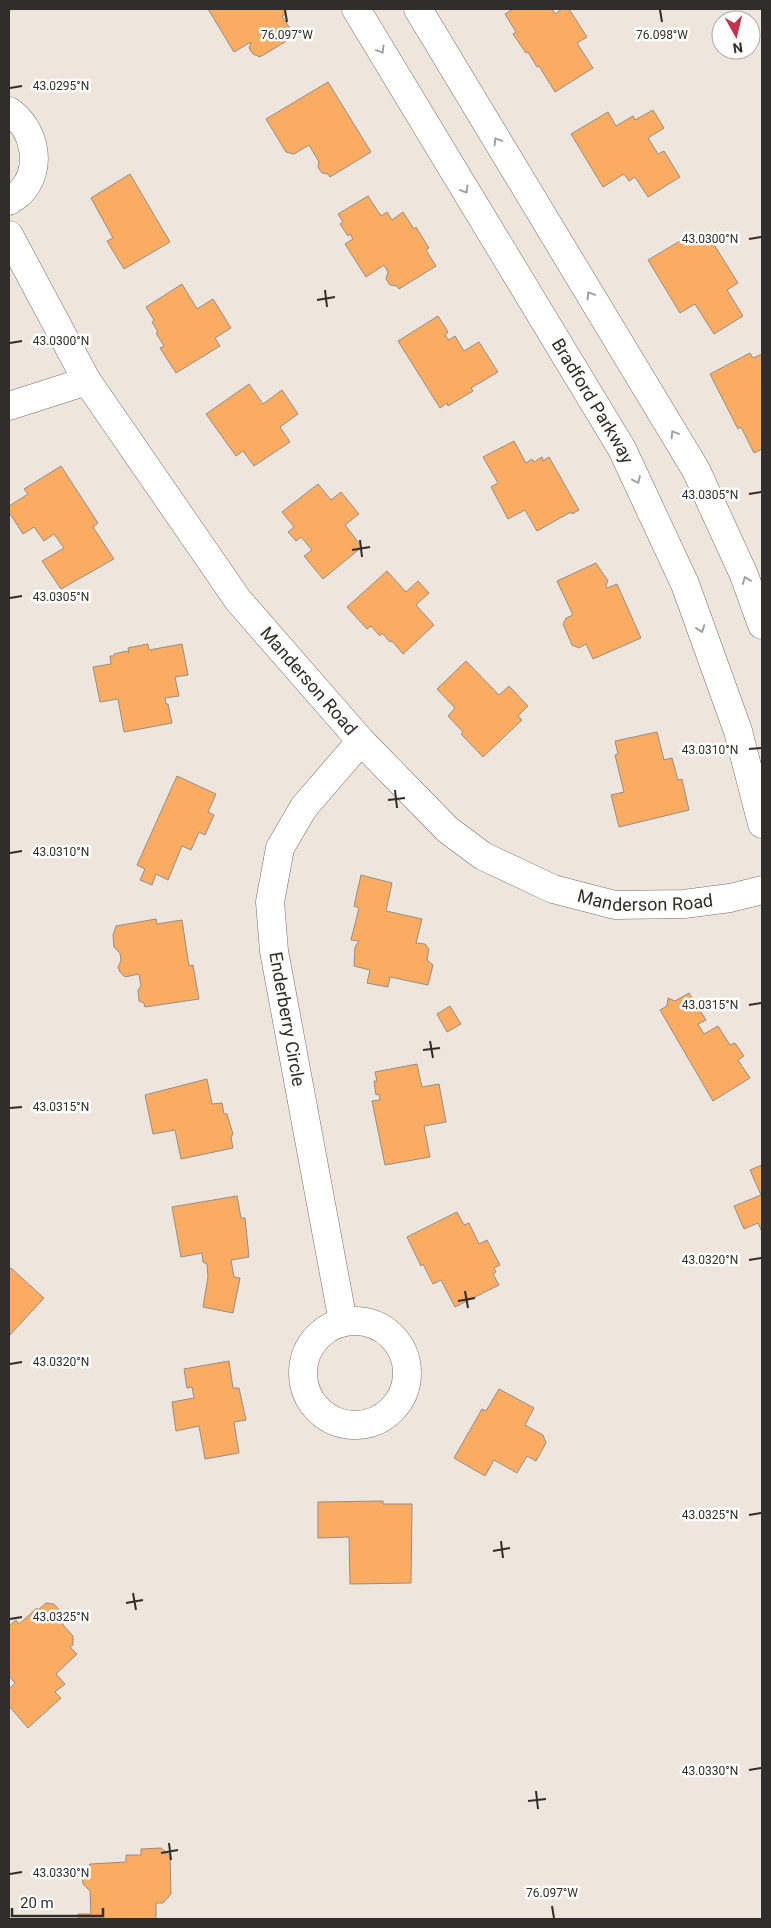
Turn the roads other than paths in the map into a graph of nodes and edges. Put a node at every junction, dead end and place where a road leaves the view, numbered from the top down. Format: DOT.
graph roads {
  1 [pos="356,9"];
  2 [pos="418,9"];
  3 [pos="9,111"];
  4 [pos="9,201"];
  5 [pos="9,235"];
  6 [pos="88,381"];
  7 [pos="9,406"];
  8 [pos="762,626"];
  9 [pos="361,741"];
  10 [pos="762,824"];
  11 [pos="762,890"];
  12 [pos="343,1322"];
  1 -- 10 [label="street, Bradford Parkway, one-way"];
  8 -- 2 [label="street, one-way"];
  3 -- 4 [label="street"];
  5 -- 6 [label="street, Manderson Road"];
  6 -- 7 [label="street"];
  6 -- 9 [label="street, Manderson Road"];
  9 -- 11 [label="street, Manderson Road"];
  9 -- 12 [label="street, Enderberry Circle"];
}
